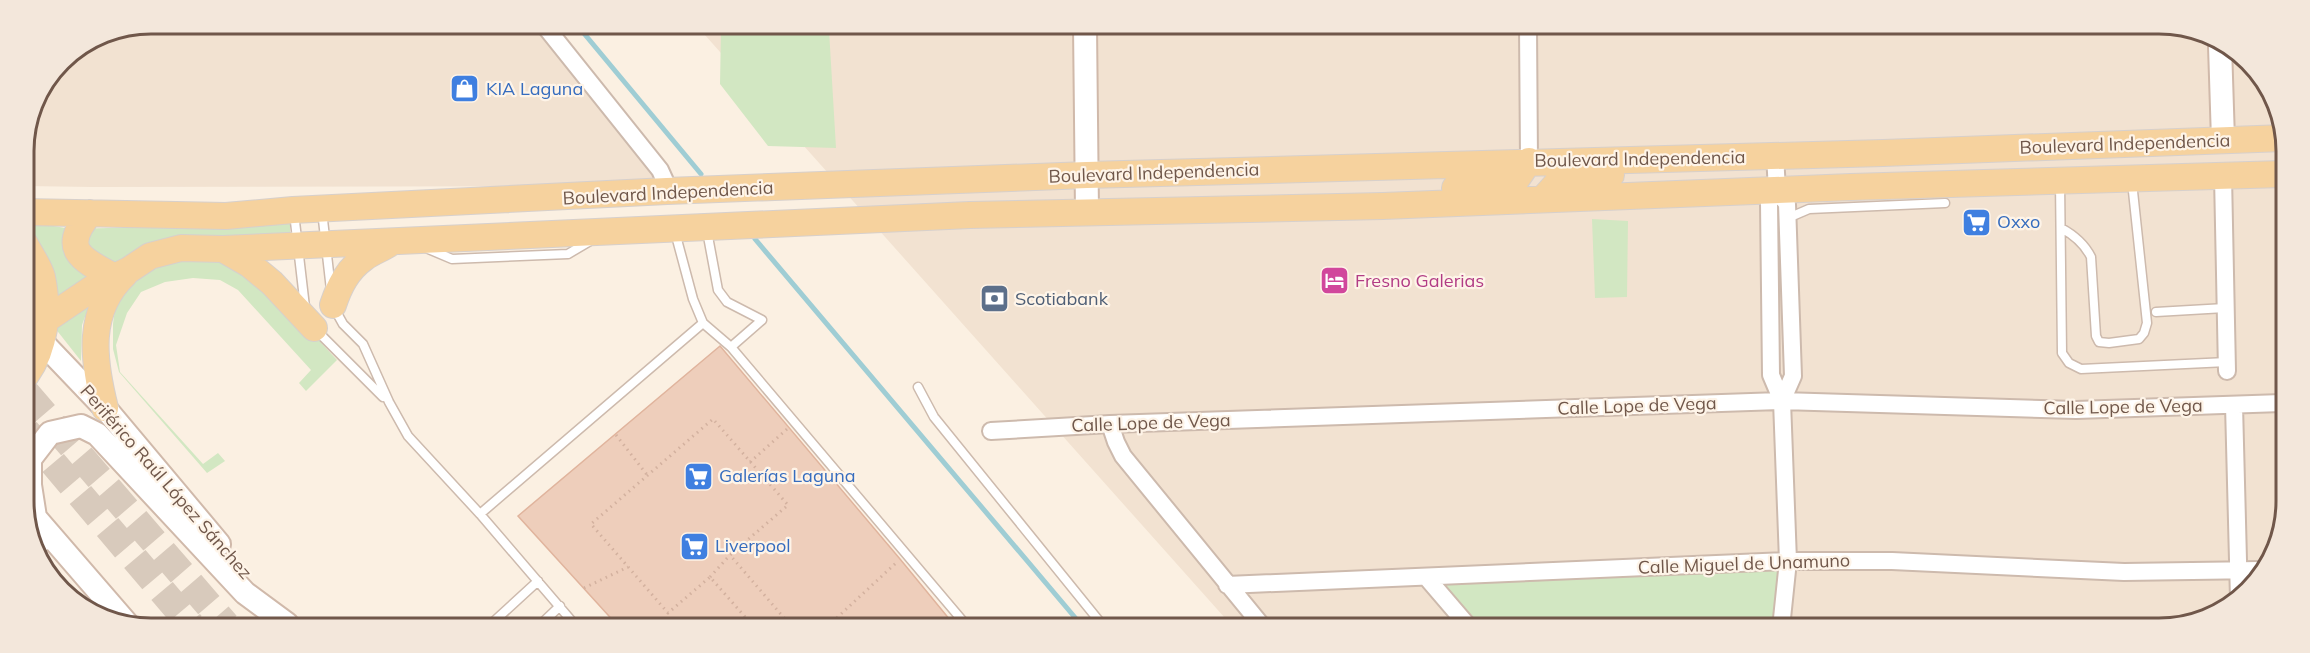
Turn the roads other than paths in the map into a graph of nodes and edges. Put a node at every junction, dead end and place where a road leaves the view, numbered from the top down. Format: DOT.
graph roads {
  1 [pos="1528,34"];
  2 [pos="552,35"];
  3 [pos="1085,35"];
  4 [pos="2220,52"];
  5 [pos="2274,138"];
  6 [pos="2223,140"];
  7 [pos="2276,154"];
  8 [pos="1775,155"];
  9 [pos="1647,158"];
  10 [pos="1529,161"];
  11 [pos="2276,174"];
  12 [pos="1087,175"];
  13 [pos="2223,176"];
  14 [pos="2132,179"];
  15 [pos="2068,181"];
  16 [pos="834,185"];
  17 [pos="1777,190"];
  18 [pos="667,191"];
  19 [pos="1543,199"];
  20 [pos="1945,203"];
  21 [pos="1383,206"];
  22 [pos="322,208"];
  23 [pos="293,210"];
  24 [pos="35,212"];
  25 [pos="1088,212"];
  26 [pos="90,213"];
  27 [pos="1788,218"];
  28 [pos="736,225"];
  29 [pos="707,227"];
  30 [pos="674,228"];
  31 [pos="2061,228"];
  32 [pos="401,241"];
  33 [pos="326,245"];
  34 [pos="298,246"];
  35 [pos="223,249"];
  36 [pos="35,262"];
  37 [pos="122,274"];
  38 [pos="1770,275"];
  39 [pos="1790,275"];
  40 [pos="333,305"];
  41 [pos="2226,308"];
  42 [pos="2156,312"];
  43 [pos="703,323"];
  44 [pos="314,328"];
  45 [pos="44,330"];
  46 [pos="731,347"];
  47 [pos="34,363"];
  48 [pos="2227,366"];
  49 [pos="918,387"];
  50 [pos="1782,401"];
  51 [pos="389,402"];
  52 [pos="2276,403"];
  53 [pos="2234,405"];
  54 [pos="105,408"];
  55 [pos="1110,424"];
  56 [pos="991,431"];
  57 [pos="34,454"];
  58 [pos="480,514"];
  59 [pos="37,525"];
  60 [pos="47,545"];
  61 [pos="1788,561"];
  62 [pos="2238,570"];
  63 [pos="2254,570"];
  64 [pos="1427,578"];
  65 [pos="538,581"];
  66 [pos="1227,585"];
  67 [pos="2239,587"];
  68 [pos="560,606"];
  69 [pos="115,612"];
  70 [pos="280,618"];
  71 [pos="283,618"];
  72 [pos="499,618"];
  73 [pos="547,618"];
  74 [pos="570,618"];
  75 [pos="960,618"];
  76 [pos="1097,618"];
  77 [pos="1255,618"];
  78 [pos="1461,618"];
  79 [pos="1782,618"];
  1 -- 10 [label="street"];
  2 -- 18 [label="street"];
  3 -- 12 [label="main road"];
  4 -- 6 [label="main road"];
  5 -- 6 [label="main road, Boulevard Independencia"];
  6 -- 8 [label="main road, Boulevard Independencia"];
  6 -- 15 [label="main road"];
  7 -- 13 [label="main road"];
  8 -- 9 [label="main road, Boulevard Independencia"];
  8 -- 17 [label="street"];
  9 -- 10 [label="main road, Boulevard Independencia"];
  9 -- 19 [label="main road"];
  10 -- 12 [label="main road, Boulevard Independencia"];
  10 -- 21 [label="main road"];
  11 -- 13 [label="main road, Boulevard Independencia"];
  12 -- 16 [label="main road, Boulevard Independencia"];
  12 -- 25 [label="main road"];
  13 -- 14 [label="main road, Boulevard Independencia"];
  13 -- 41 [label="street"];
  14 -- 15 [label="main road, Boulevard Independencia"];
  14 -- 31 [label="lane"];
  15 -- 17 [label="main road, Boulevard Independencia"];
  15 -- 31 [label="lane"];
  16 -- 18 [label="main road, Boulevard Independencia"];
  16 -- 28 [label="main road"];
  17 -- 19 [label="main road, Boulevard Independencia"];
  17 -- 27 [label="street"];
  17 -- 38 [label="street"];
  18 -- 22 [label="main road, Boulevard Independencia"];
  19 -- 21 [label="main road, Boulevard Independencia"];
  20 -- 27 [label="lane"];
  21 -- 25 [label="main road, Boulevard Independencia"];
  22 -- 23 [label="main road, Boulevard Independencia"];
  22 -- 33 [label="lane"];
  23 -- 26 [label="main road, Boulevard Independencia"];
  23 -- 34 [label="lane"];
  24 -- 26 [label="main road, Boulevard Independencia"];
  25 -- 28 [label="main road, Boulevard Independencia"];
  26 -- 37 [label="main road"];
  27 -- 39 [label="street"];
  28 -- 29 [label="main road, Boulevard Independencia"];
  29 -- 30 [label="main road, Boulevard Independencia"];
  29 -- 46 [label="lane"];
  30 -- 32 [label="main road, Boulevard Independencia"];
  30 -- 43 [label="lane"];
  31 -- 48 [label="lane"];
  32 -- 33 [label="main road, Boulevard Independencia"];
  32 -- 40 [label="main road"];
  33 -- 34 [label="main road, Boulevard Independencia"];
  33 -- 40 [label="lane"];
  34 -- 35 [label="main road, Boulevard Independencia"];
  34 -- 44 [label="lane"];
  35 -- 37 [label="main road, Boulevard Independencia"];
  35 -- 44 [label="main road"];
  36 -- 45 [label="main road"];
  37 -- 45 [label="main road, Boulevard Independencia"];
  37 -- 54 [label="main road"];
  38 -- 39 [label="lane"];
  38 -- 50 [label="street"];
  39 -- 50 [label="street"];
  40 -- 51 [label="lane"];
  41 -- 42 [label="lane"];
  41 -- 48 [label="street"];
  43 -- 46 [label="lane"];
  43 -- 58 [label="lane"];
  44 -- 51 [label="lane"];
  45 -- 47 [label="main road"];
  45 -- 54 [label="main road, Periférico Raúl López Sánchez"];
  46 -- 75 [label="lane"];
  49 -- 76 [label="lane"];
  50 -- 53 [label="street, Calle Lope de Vega"];
  50 -- 55 [label="street, Calle Lope de Vega"];
  50 -- 61 [label="street"];
  51 -- 58 [label="lane"];
  52 -- 53 [label="street, Calle Lope de Vega"];
  53 -- 62 [label="street"];
  54 -- 71 [label="main road, Periférico Raúl López Sánchez"];
  55 -- 56 [label="street, Calle Lope de Vega"];
  55 -- 66 [label="street"];
  57 -- 70 [label="main road"];
  58 -- 65 [label="lane"];
  59 -- 60 [label="main road"];
  60 -- 69 [label="main road"];
  61 -- 62 [label="street, Calle Miguel de Unamuno"];
  61 -- 64 [label="street, Calle Miguel de Unamuno"];
  61 -- 79 [label="street"];
  62 -- 63 [label="street, Calle Miguel de Unamuno"];
  62 -- 67 [label="street"];
  64 -- 66 [label="street, Calle Miguel de Unamuno"];
  64 -- 78 [label="street"];
  65 -- 68 [label="lane"];
  65 -- 72 [label="lane"];
  66 -- 77 [label="street"];
  68 -- 73 [label="lane"];
  68 -- 74 [label="lane"];
}
